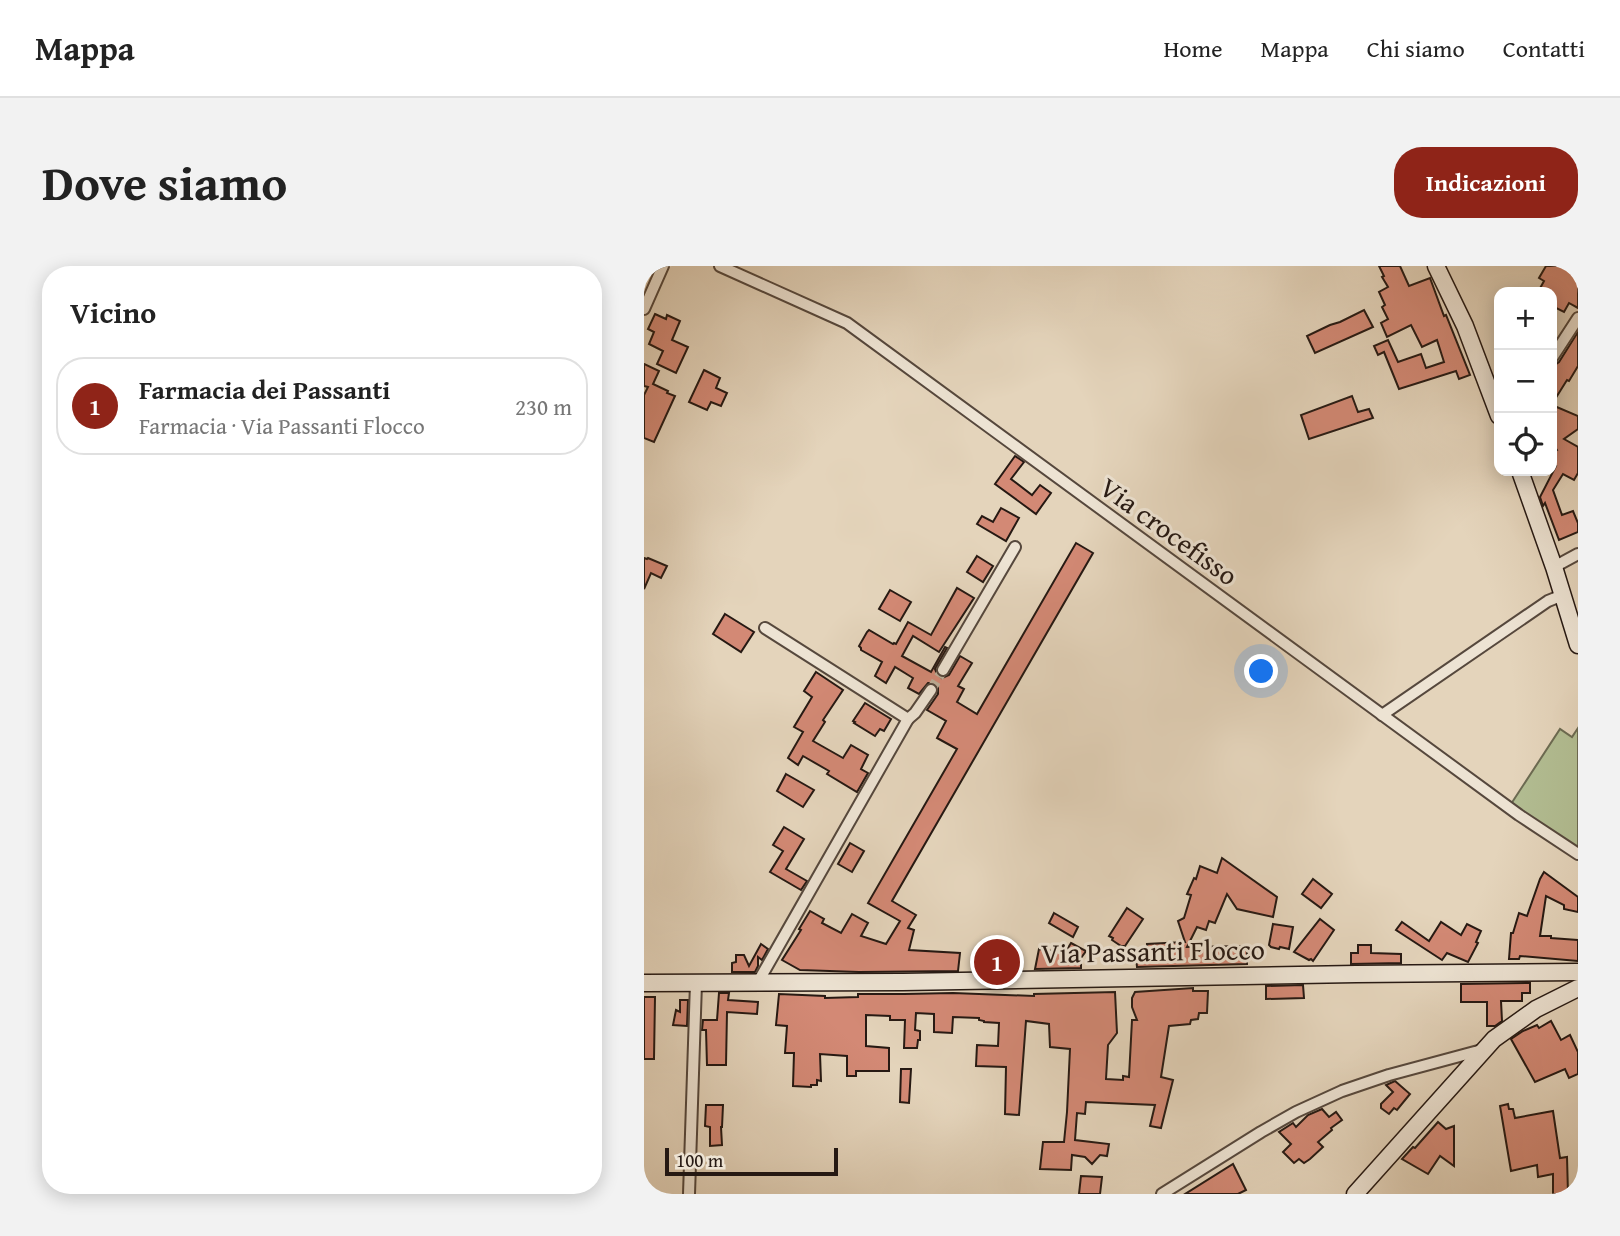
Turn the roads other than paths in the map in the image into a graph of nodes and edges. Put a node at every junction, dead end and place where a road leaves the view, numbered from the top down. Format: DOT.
graph roads {
  1 [pos="663,266"];
  2 [pos="720,266"];
  3 [pos="1436,266"];
  4 [pos="644,309"];
  5 [pos="1578,318"];
  6 [pos="1557,350"];
  7 [pos="1498,413"];
  8 [pos="1522,476"];
  9 [pos="1015,547"];
  10 [pos="1578,554"];
  11 [pos="1554,567"];
  12 [pos="1563,595"];
  13 [pos="765,628"];
  14 [pos="1578,645"];
  15 [pos="943,670"];
  16 [pos="931,690"];
  17 [pos="1382,715"];
  18 [pos="908,719"];
  19 [pos="1578,854"];
  20 [pos="1578,972"];
  21 [pos="696,982"];
  22 [pos="758,982"];
  23 [pos="644,983"];
  24 [pos="1578,988"];
  25 [pos="1483,1049"];
  26 [pos="689,1194"];
  27 [pos="1162,1194"];
  28 [pos="1355,1194"];
  1 -- 4 [label="street"];
  2 -- 17 [label="street, Via crocefisso"];
  3 -- 7 [label="main road"];
  5 -- 6 [label="street"];
  8 -- 11 [label="main road"];
  9 -- 15 [label="street"];
  10 -- 11 [label="street"];
  11 -- 12 [label="main road"];
  12 -- 14 [label="main road"];
  12 -- 17 [label="street"];
  13 -- 18 [label="street"];
  16 -- 18 [label="street"];
  17 -- 19 [label="street, Via crocefisso"];
  18 -- 22 [label="street"];
  20 -- 22 [label="main road, Via Passanti Flocco"];
  21 -- 22 [label="main road, Via Passanti Flocco"];
  21 -- 23 [label="main road, Via Passanti Flocco"];
  21 -- 26 [label="street"];
  24 -- 25 [label="main road"];
  25 -- 27 [label="street"];
  25 -- 28 [label="main road"];
}
